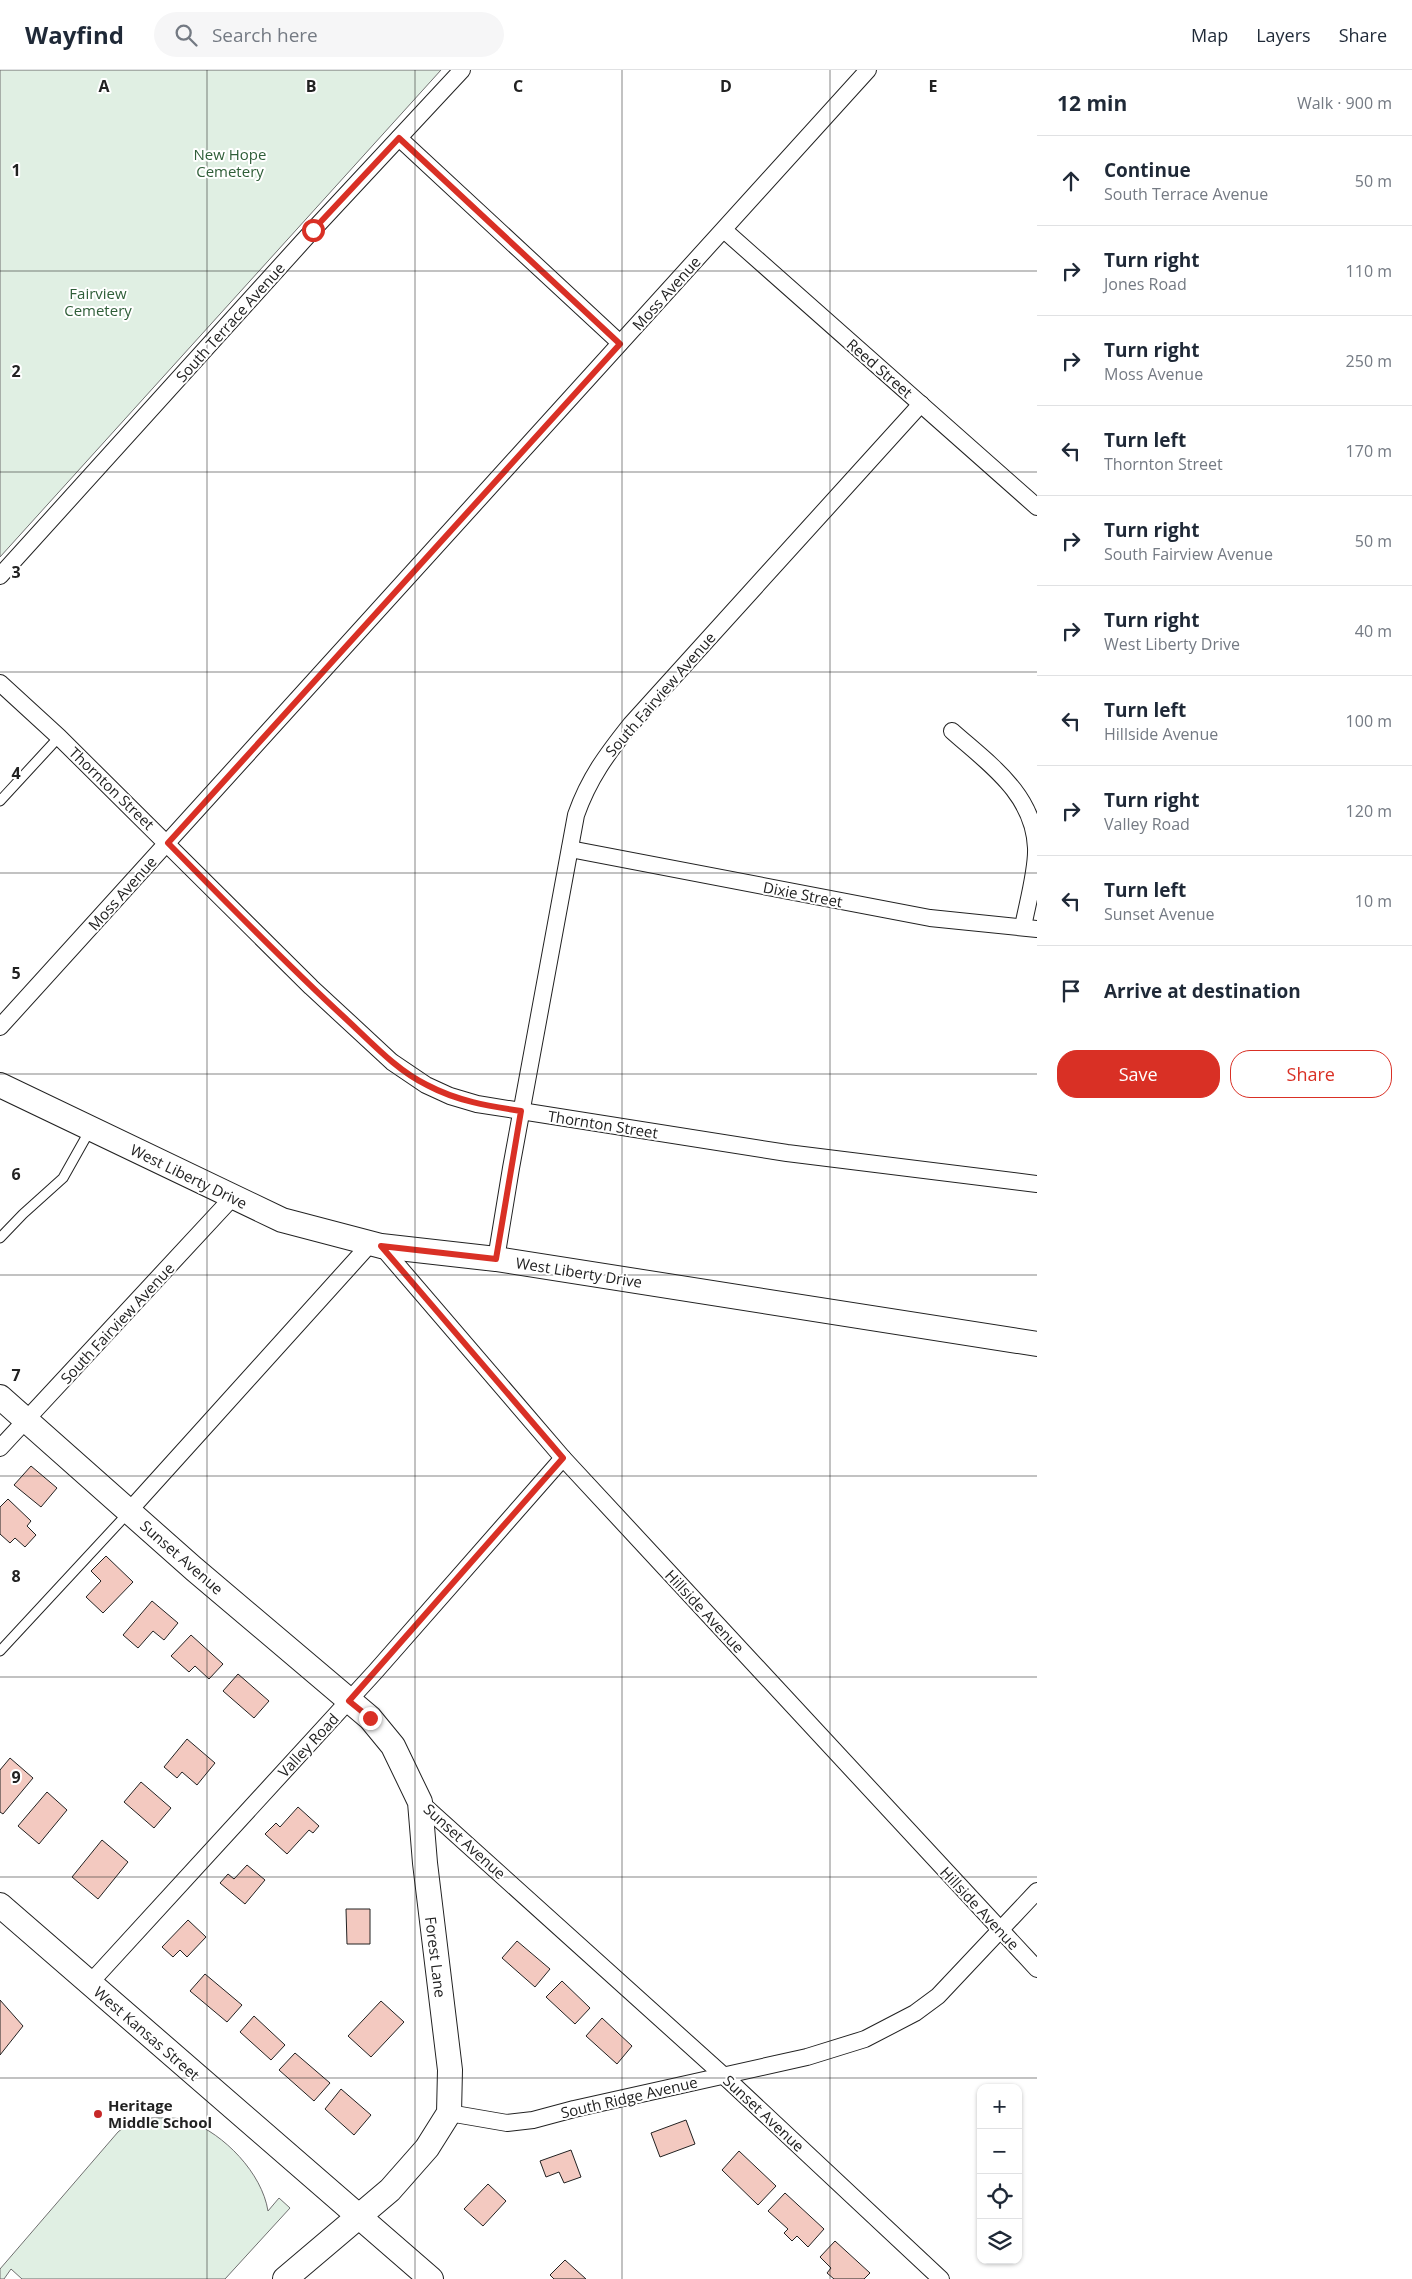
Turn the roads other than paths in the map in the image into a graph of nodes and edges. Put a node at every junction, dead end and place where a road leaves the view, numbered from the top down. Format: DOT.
graph roads {
  1 [pos="462,70"];
  2 [pos="868,70"];
  3 [pos="399,138"];
  4 [pos="724,230"];
  5 [pos="620,344"];
  6 [pos="921,404"];
  7 [pos="1037,507"];
  8 [pos="0,576"];
  9 [pos="0,683"];
  10 [pos="952,731"];
  11 [pos="59,737"];
  12 [pos="0,801"];
  13 [pos="168,843"];
  14 [pos="570,849"];
  15 [pos="1030,928"];
  16 [pos="0,1027"];
  17 [pos="0,1086"];
  18 [pos="521,1111"];
  19 [pos="91,1129"];
  20 [pos="1037,1184"];
  21 [pos="233,1198"];
  22 [pos="0,1238"];
  23 [pos="376,1244"];
  24 [pos="496,1259"];
  25 [pos="1037,1344"];
  26 [pos="0,1396"];
  27 [pos="26,1420"];
  28 [pos="0,1448"];
  29 [pos="563,1458"];
  30 [pos="129,1512"];
  31 [pos="0,1651"];
  32 [pos="349,1701"];
  33 [pos="420,1802"];
  34 [pos="1037,1890"];
  35 [pos="0,1906"];
  36 [pos="1001,1930"];
  37 [pos="1037,1969"];
  38 [pos="90,1983"];
  39 [pos="724,2076"];
  40 [pos="449,2113"];
  41 [pos="358,2216"];
  42 [pos="286,2279"];
  43 [pos="431,2279"];
  44 [pos="941,2279"];
  1 -- 3 [label="street, South Terrace Avenue"];
  2 -- 4 [label="street, Moss Avenue"];
  3 -- 5 [label="street"];
  3 -- 8 [label="street, South Terrace Avenue"];
  4 -- 5 [label="street, Moss Avenue"];
  4 -- 6 [label="street, Reed Street"];
  5 -- 13 [label="street, Moss Avenue"];
  6 -- 7 [label="street, Reed Street"];
  6 -- 14 [label="street, South Fairview Avenue"];
  9 -- 11 [label="street, Thornton Street"];
  10 -- 15 [label="street"];
  11 -- 12 [label="lane"];
  11 -- 13 [label="street, Thornton Street"];
  13 -- 16 [label="street, Moss Avenue"];
  13 -- 18 [label="street, Thornton Street"];
  14 -- 15 [label="street, Dixie Street"];
  14 -- 18 [label="street, South Fairview Avenue"];
  17 -- 19 [label="main road, West Liberty Drive"];
  18 -- 20 [label="street, Thornton Street"];
  18 -- 24 [label="street, South Fairview Avenue"];
  19 -- 21 [label="main road, West Liberty Drive"];
  19 -- 22 [label="lane"];
  21 -- 23 [label="main road, West Liberty Drive"];
  21 -- 27 [label="street, South Fairview Avenue"];
  23 -- 24 [label="main road, West Liberty Drive"];
  23 -- 29 [label="street, Hillside Avenue"];
  23 -- 30 [label="street"];
  24 -- 25 [label="main road, West Liberty Drive"];
  26 -- 27 [label="main road, Sunset Avenue"];
  27 -- 28 [label="street, South Fairview Avenue"];
  27 -- 30 [label="main road, Sunset Avenue"];
  29 -- 32 [label="street, Valley Road"];
  29 -- 36 [label="street, Hillside Avenue"];
  30 -- 31 [label="lane"];
  30 -- 32 [label="main road, Sunset Avenue"];
  32 -- 33 [label="main road, Sunset Avenue"];
  32 -- 38 [label="street, Valley Road"];
  33 -- 39 [label="street, Sunset Avenue"];
  33 -- 40 [label="main road, Forest Lane"];
  34 -- 36 [label="street, South Ridge Avenue"];
  35 -- 38 [label="main road, West Kansas Street"];
  36 -- 37 [label="street, Hillside Avenue"];
  36 -- 39 [label="street, South Ridge Avenue"];
  38 -- 41 [label="main road, West Kansas Street"];
  39 -- 40 [label="street, South Ridge Avenue"];
  39 -- 44 [label="street, Sunset Avenue"];
  40 -- 41 [label="main road"];
  41 -- 42 [label="main road"];
  41 -- 43 [label="main road, West Kansas Street"];
}
